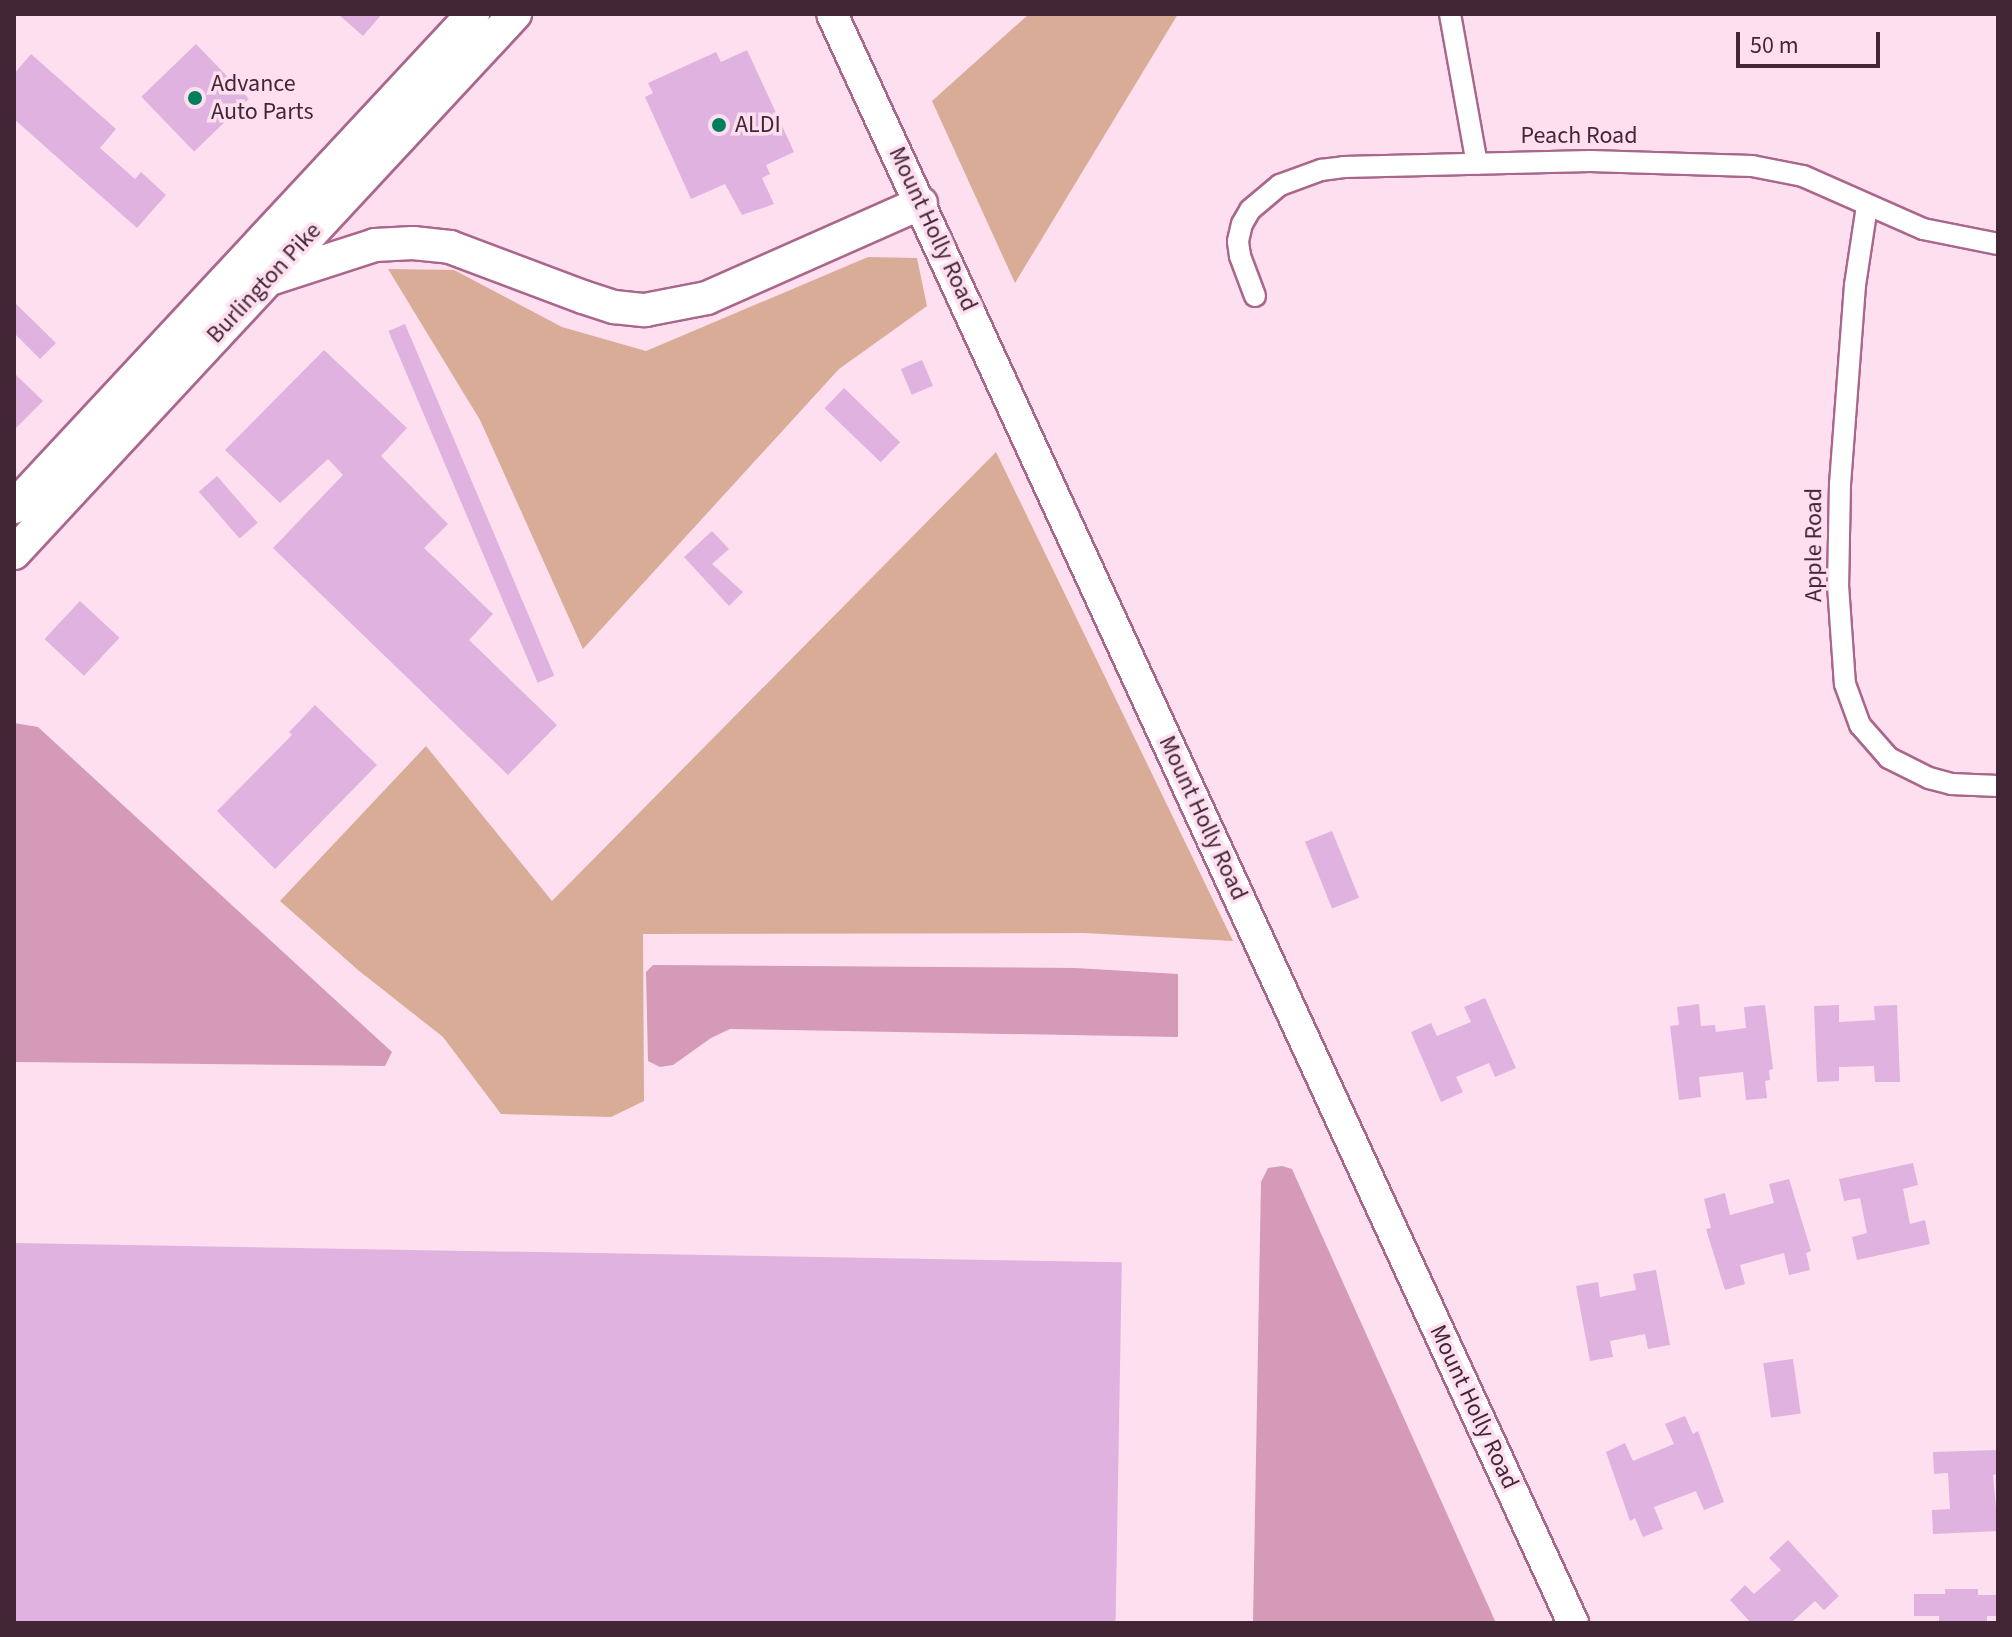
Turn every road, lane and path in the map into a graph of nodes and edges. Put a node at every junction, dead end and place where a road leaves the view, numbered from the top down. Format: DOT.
graph roads {
  1 [pos="473,14"];
  2 [pos="515,14"];
  3 [pos="832,14"];
  4 [pos="1450,14"];
  5 [pos="1477,164"];
  6 [pos="921,203"];
  7 [pos="1867,206"];
  8 [pos="1998,244"];
  9 [pos="266,280"];
  10 [pos="1255,296"];
  11 [pos="14,507"];
  12 [pos="14,553"];
  13 [pos="1998,786"];
  14 [pos="1573,1623"];
  1 -- 11 [label="highway, Burlington Pike"];
  2 -- 9 [label="highway, Burlington Pike"];
  3 -- 6 [label="main road, Mount Holly Road"];
  4 -- 5 [label="street"];
  5 -- 7 [label="street, Peach Road"];
  5 -- 10 [label="street, Peach Road"];
  6 -- 9 [label="highway"];
  6 -- 14 [label="main road, Mount Holly Road"];
  7 -- 8 [label="street, Peach Road"];
  7 -- 13 [label="street, Apple Road"];
  9 -- 12 [label="highway, Burlington Pike"];
}
